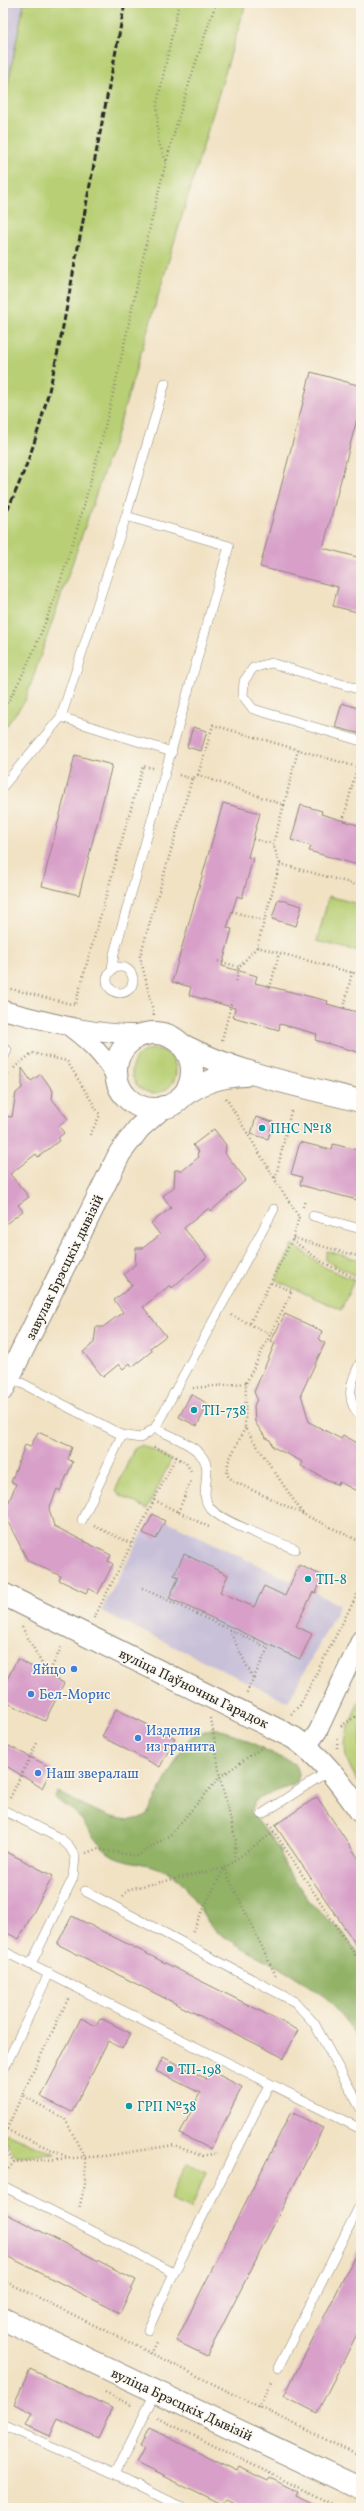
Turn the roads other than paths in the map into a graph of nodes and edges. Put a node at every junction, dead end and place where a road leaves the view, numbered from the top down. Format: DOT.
graph roads {
  1 [pos="165,383"];
  2 [pos="126,516"];
  3 [pos="361,690"];
  4 [pos="61,717"];
  5 [pos="361,741"];
  6 [pos="172,752"];
  7 [pos="3,786"];
  8 [pos="112,969"];
  9 [pos="3,1010"];
  10 [pos="150,1024"];
  11 [pos="71,1027"];
  12 [pos="182,1045"];
  13 [pos="7,1050"];
  14 [pos="3,1059"];
  15 [pos="256,1074"];
  16 [pos="119,1084"];
  17 [pos="361,1101"];
  18 [pos="172,1103"];
  19 [pos="124,1145"];
  20 [pos="274,1209"];
  21 [pos="313,1216"];
  22 [pos="361,1229"];
  23 [pos="361,1361"];
  24 [pos="5,1380"];
  25 [pos="361,1416"];
  26 [pos="156,1428"];
  27 [pos="122,1435"];
  28 [pos="82,1520"];
  29 [pos="295,1549"];
  30 [pos="3,1594"];
  31 [pos="361,1639"];
  32 [pos="307,1747"];
  33 [pos="330,1770"];
  34 [pos="4,1810"];
  35 [pos="361,1812"];
  36 [pos="262,1814"];
  37 [pos="85,1891"];
  38 [pos="3,1951"];
  39 [pos="31,1964"];
  40 [pos="49,1973"];
  41 [pos="3,2071"];
  42 [pos="270,2085"];
  43 [pos="361,2110"];
  44 [pos="361,2129"];
  45 [pos="3,2186"];
  46 [pos="361,2203"];
  47 [pos="174,2273"];
  48 [pos="3,2319"];
  49 [pos="148,2330"];
  50 [pos="278,2368"];
  51 [pos="156,2391"];
  52 [pos="3,2425"];
  53 [pos="115,2474"];
  54 [pos="361,2489"];
  55 [pos="183,2508"];
  1 -- 2 [label="lane"];
  2 -- 4 [label="lane"];
  2 -- 6 [label="lane"];
  3 -- 5 [label="lane"];
  4 -- 6 [label="lane"];
  4 -- 7 [label="lane"];
  6 -- 8 [label="lane"];
  9 -- 11 [label="street, завулак Брэсцкіх дывізій"];
  10 -- 11 [label="street, завулак Брэсцкіх дывізій"];
  10 -- 12 [label="street"];
  10 -- 16 [label="street"];
  11 -- 16 [label="street, завулак Брэсцкіх дывізій"];
  12 -- 15 [label="street, завулак Брэсцкіх дывізій"];
  12 -- 18 [label="street"];
  13 -- 14 [label="lane"];
  15 -- 17 [label="street, завулак Брэсцкіх дывізій"];
  15 -- 18 [label="street, завулак Брэсцкіх дывізій"];
  16 -- 18 [label="street"];
  16 -- 19 [label="street, завулак Брэсцкіх дывізій"];
  18 -- 19 [label="street, завулак Брэсцкіх дывізій"];
  19 -- 24 [label="street, завулак Брэсцкіх дывізій"];
  20 -- 26 [label="lane"];
  21 -- 22 [label="lane"];
  23 -- 25 [label="lane"];
  24 -- 27 [label="lane"];
  26 -- 27 [label="lane"];
  26 -- 29 [label="lane"];
  27 -- 28 [label="lane"];
  30 -- 32 [label="street, вуліца Паўночны Гарадок"];
  31 -- 32 [label="street"];
  32 -- 33 [label="street, вуліца Паўночны Гарадок"];
  33 -- 35 [label="street, вуліца Паўночны Гарадок"];
  33 -- 36 [label="lane"];
  34 -- 39 [label="lane"];
  37 -- 43 [label="lane"];
  38 -- 39 [label="lane"];
  39 -- 40 [label="lane"];
  40 -- 41 [label="lane"];
  40 -- 42 [label="lane"];
  42 -- 44 [label="lane"];
  42 -- 47 [label="lane"];
  45 -- 47 [label="lane"];
  46 -- 50 [label="lane"];
  47 -- 49 [label="lane"];
  48 -- 51 [label="street, вуліца Брэсцкіх Дывізій"];
  51 -- 53 [label="lane"];
  51 -- 54 [label="street, вуліца Брэсцкіх Дывізій"];
  52 -- 53 [label="lane"];
  53 -- 55 [label="lane"];
}
